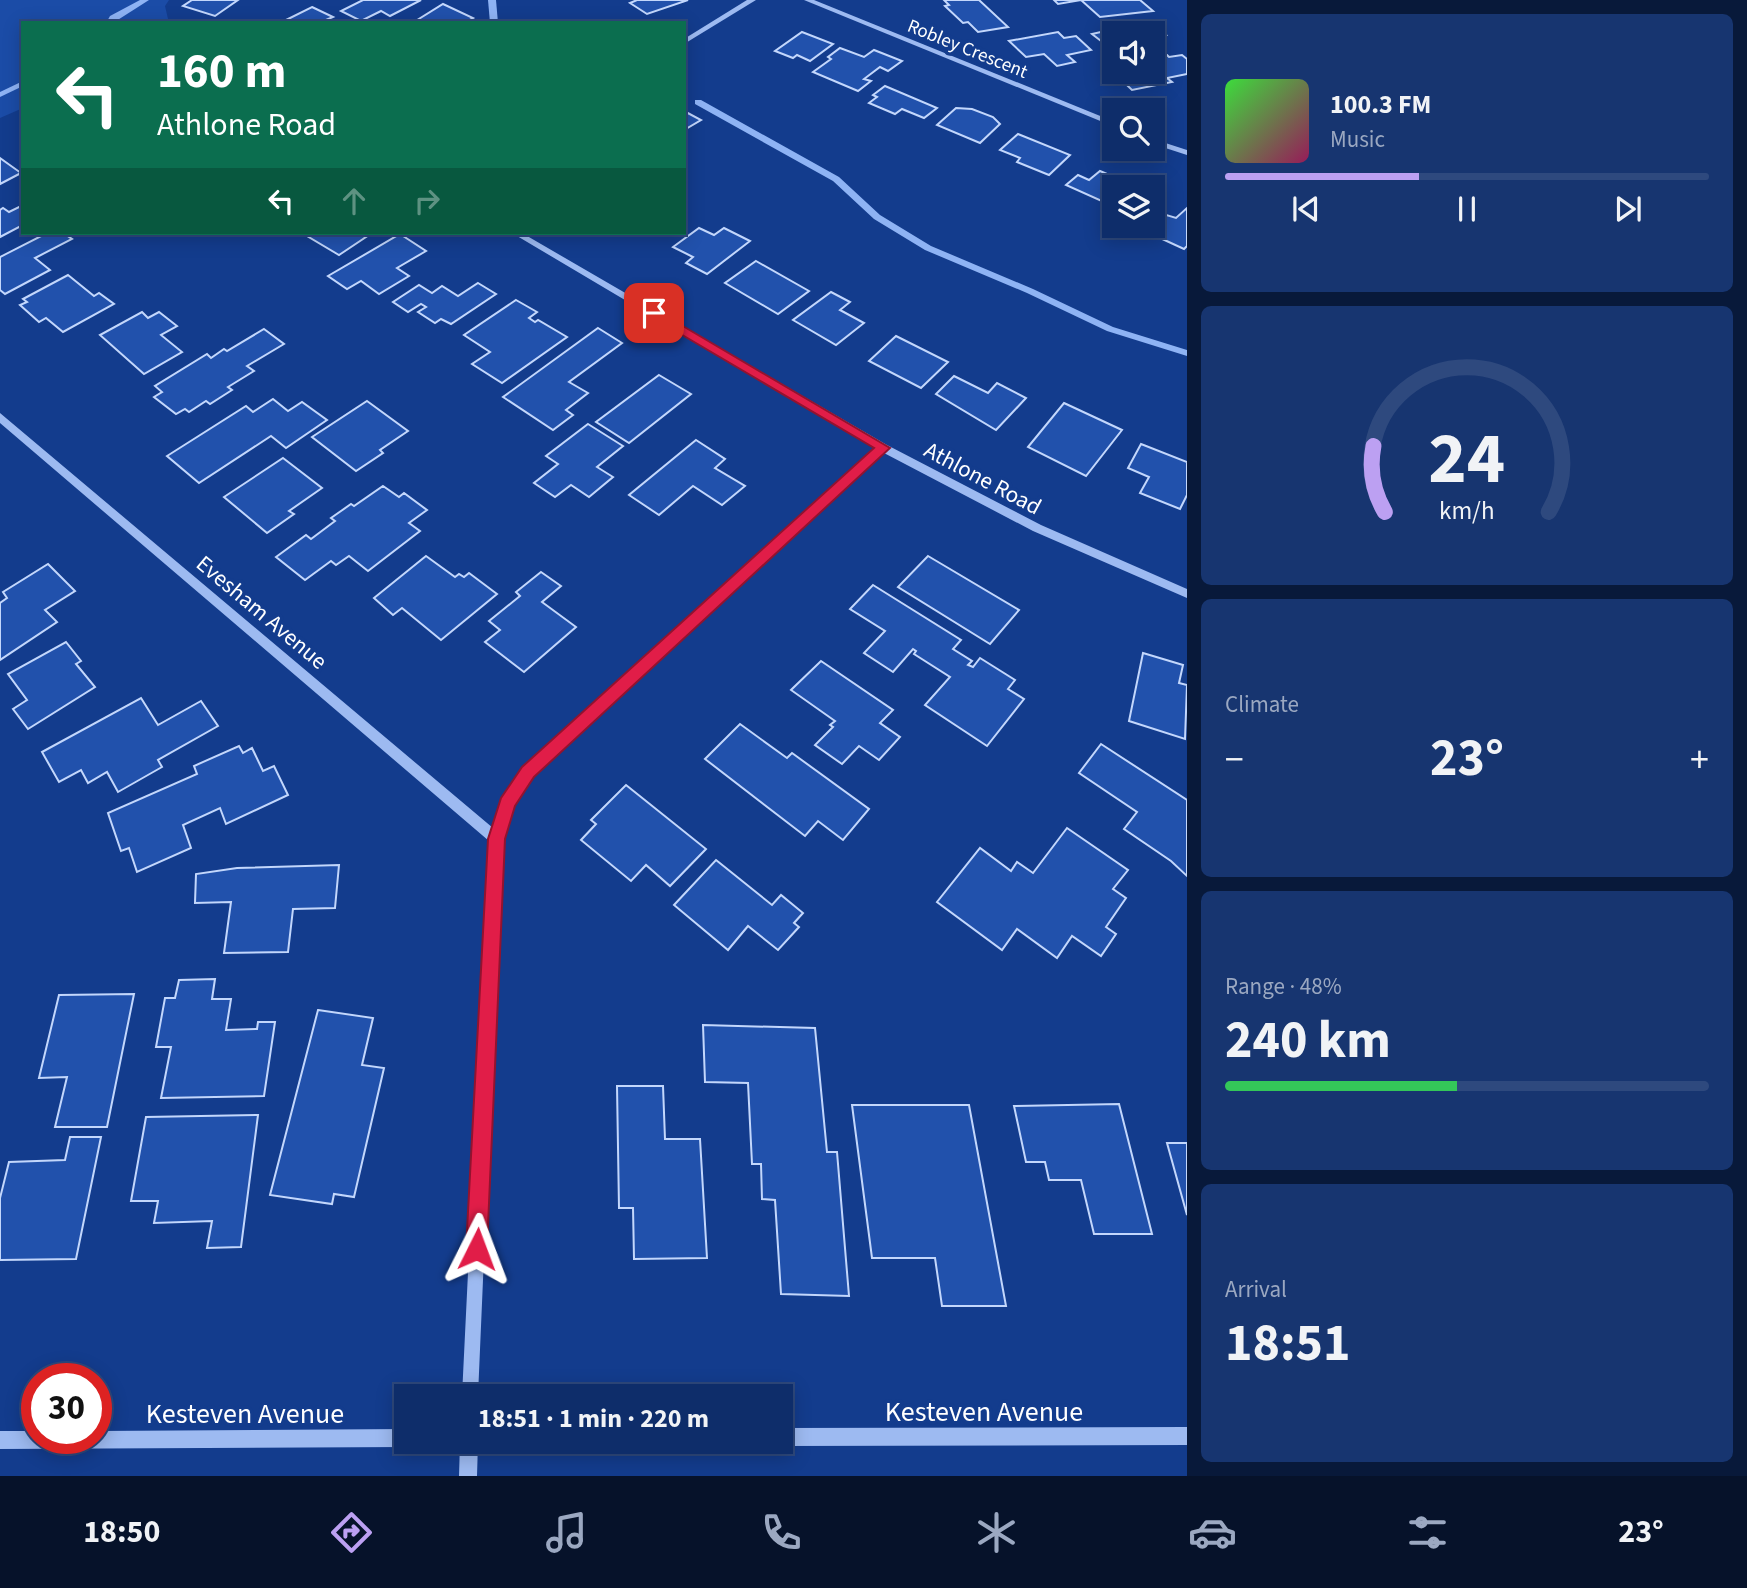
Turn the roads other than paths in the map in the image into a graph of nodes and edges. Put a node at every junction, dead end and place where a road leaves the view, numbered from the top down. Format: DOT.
graph roads {
  1 [pos="752,0"];
  2 [pos="808,0"];
  3 [pos="686,41"];
  4 [pos="1102,120"];
  5 [pos="1165,145"];
  6 [pos="1187,153"];
  7 [pos="519,235"];
  8 [pos="0,417"];
  9 [pos="883,448"];
  10 [pos="1187,594"];
  11 [pos="496,839"];
  12 [pos="471,1384"];
  13 [pos="1187,1436"];
  14 [pos="793,1437"];
  15 [pos="394,1438"];
  16 [pos="0,1440"];
  17 [pos="469,1454"];
  18 [pos="468,1476"];
  1 -- 3 [label="street"];
  2 -- 4 [label="street, Robley Crescent"];
  5 -- 6 [label="street"];
  7 -- 9 [label="street, Athlone Road"];
  8 -- 11 [label="street, Evesham Avenue"];
  9 -- 10 [label="street, Athlone Road"];
  9 -- 11 [label="street"];
  11 -- 12 [label="street"];
  13 -- 14 [label="street, Kesteven Avenue"];
  15 -- 16 [label="street, Kesteven Avenue"];
  17 -- 18 [label="street"];
}
